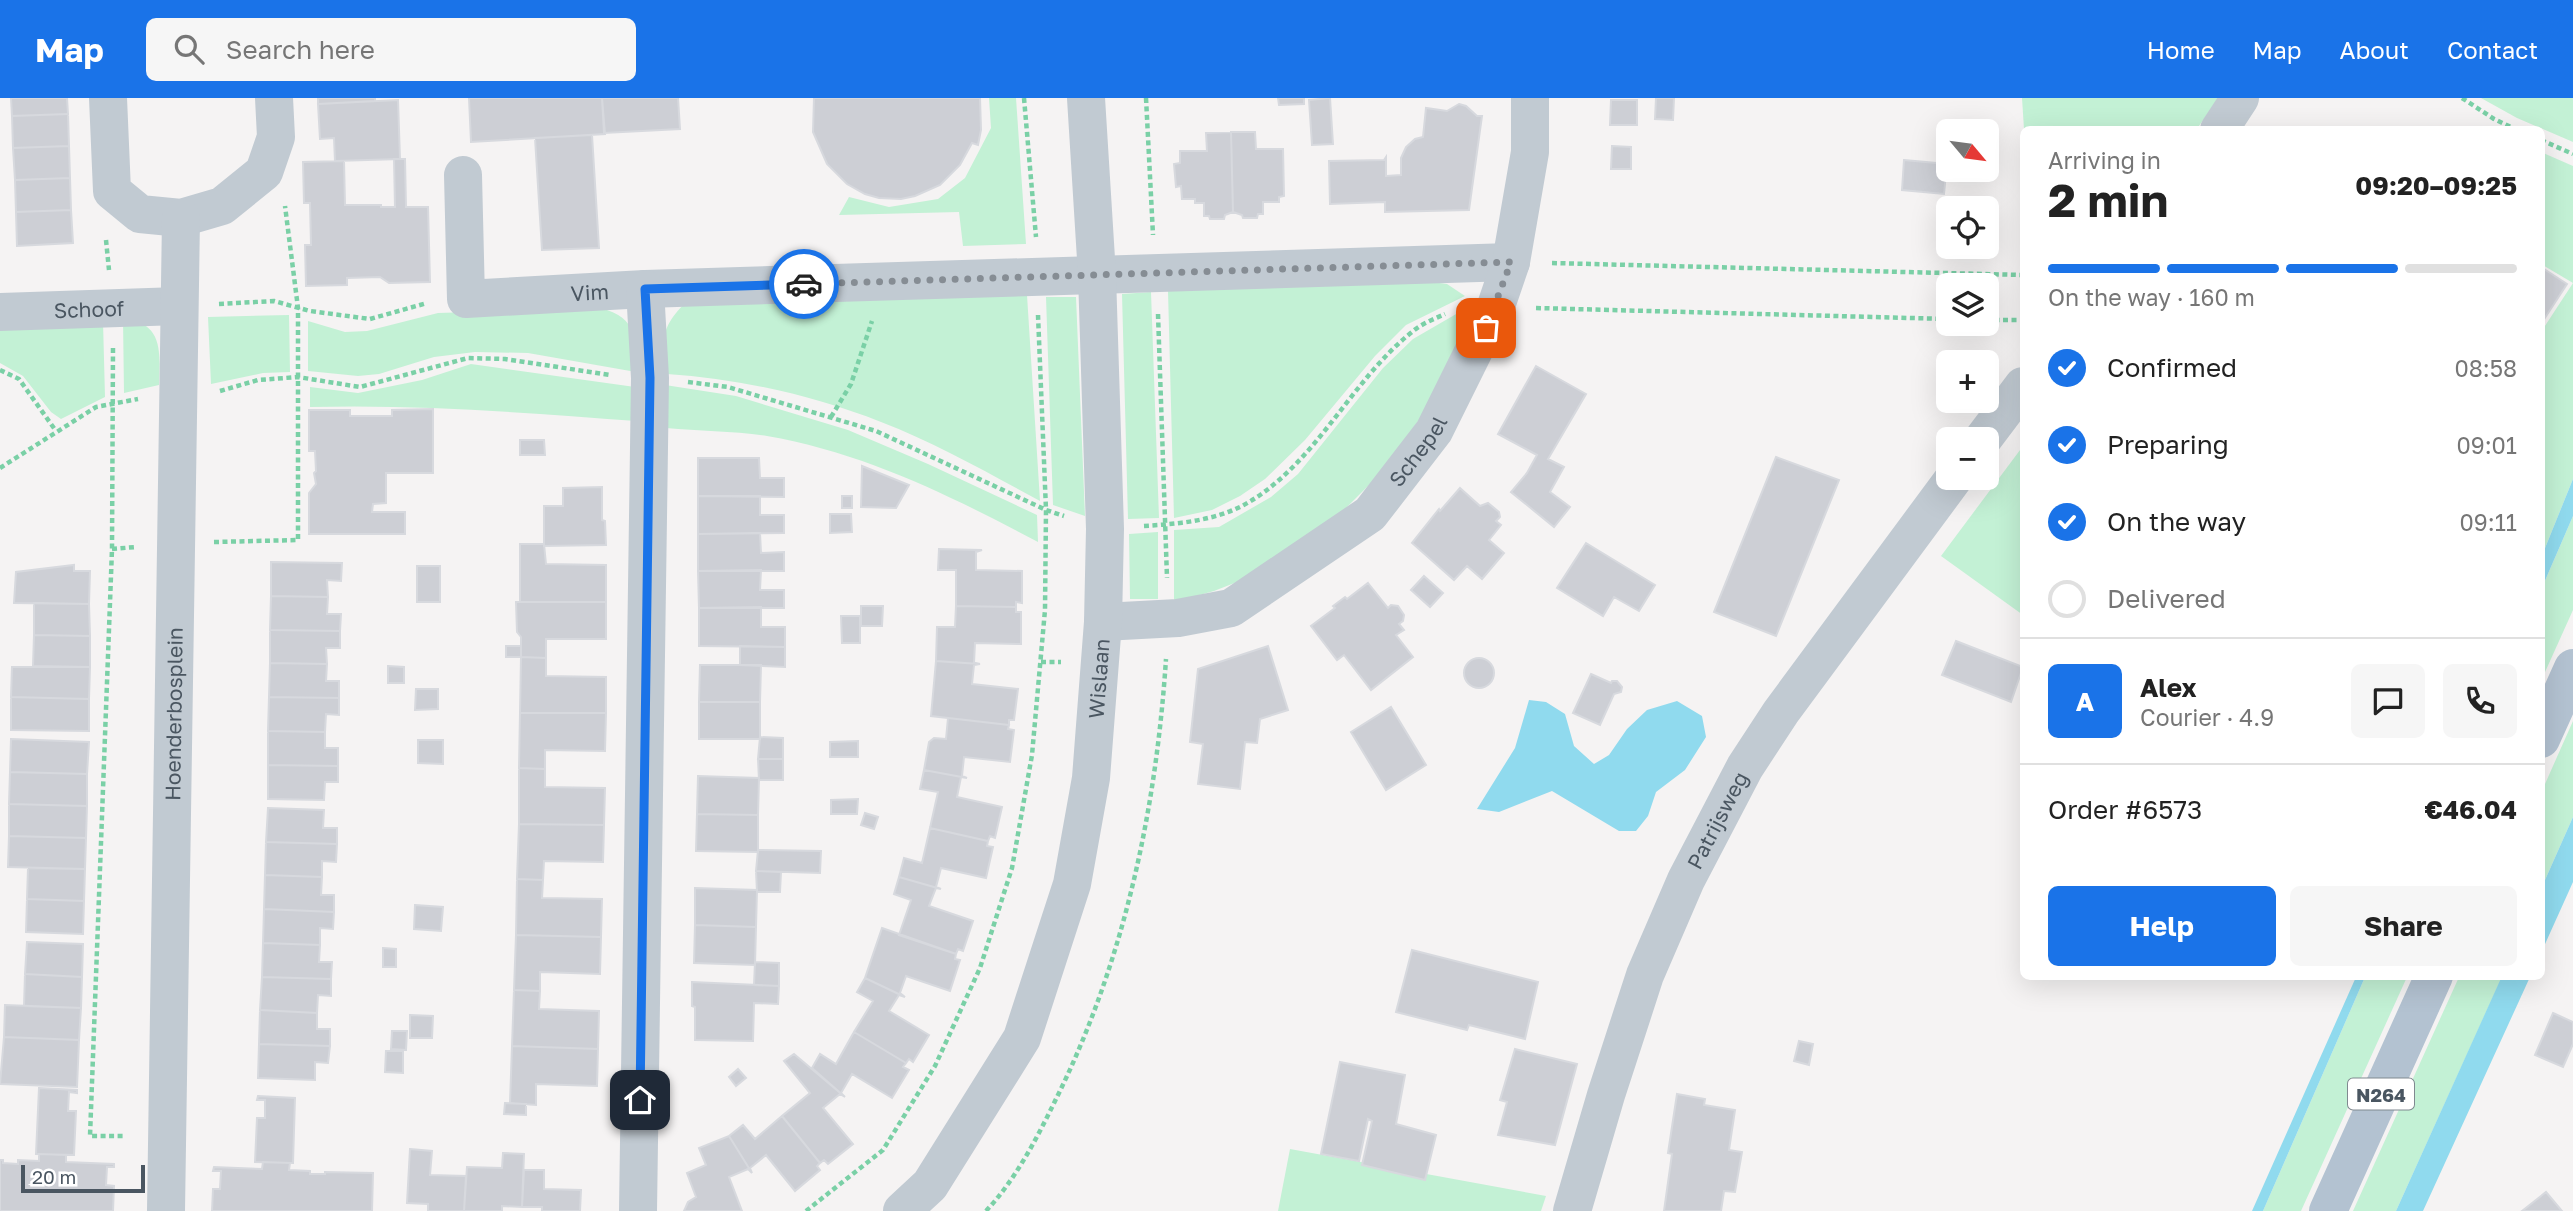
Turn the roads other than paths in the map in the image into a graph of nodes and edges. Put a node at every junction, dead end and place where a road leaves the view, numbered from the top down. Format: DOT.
graph roads {
  1 [pos="108,98"];
  2 [pos="274,98"];
  3 [pos="1086,98"];
  4 [pos="1530,98"];
  5 [pos="2240,98"];
  6 [pos="2222,126"];
  7 [pos="464,175"];
  8 [pos="181,218"];
  9 [pos="1511,262"];
  10 [pos="1097,275"];
  11 [pos="645,289"];
  12 [pos="179,306"];
  13 [pos="0,312"];
  14 [pos="2020,390"];
  15 [pos="1992,427"];
  16 [pos="1945,490"];
  17 [pos="1103,622"];
  18 [pos="2573,668"];
  19 [pos="2545,730"];
  20 [pos="2432,980"];
  21 [pos="166,1211"];
  22 [pos="638,1211"];
  23 [pos="902,1211"];
  24 [pos="1572,1211"];
  25 [pos="2328,1211"];
  1 -- 8 [label="street"];
  2 -- 8 [label="street"];
  3 -- 10 [label="street, Wislaan"];
  4 -- 9 [label="street, Schepel"];
  5 -- 6 [label="street"];
  7 -- 11 [label="street, Vim"];
  8 -- 12 [label="street, Hoenderbosplein"];
  9 -- 10 [label="street, Vim"];
  9 -- 17 [label="street, Schepel"];
  10 -- 11 [label="street, Vim"];
  10 -- 17 [label="street, Wislaan"];
  11 -- 22 [label="street"];
  12 -- 13 [label="street, Schoof"];
  12 -- 21 [label="street, Hoenderbosplein"];
  14 -- 15 [label="street"];
  16 -- 24 [label="street, Patrijsweg"];
  17 -- 23 [label="street, Wislaan"];
  18 -- 19 [label="main road"];
  20 -- 25 [label="main road, N264"];
}
